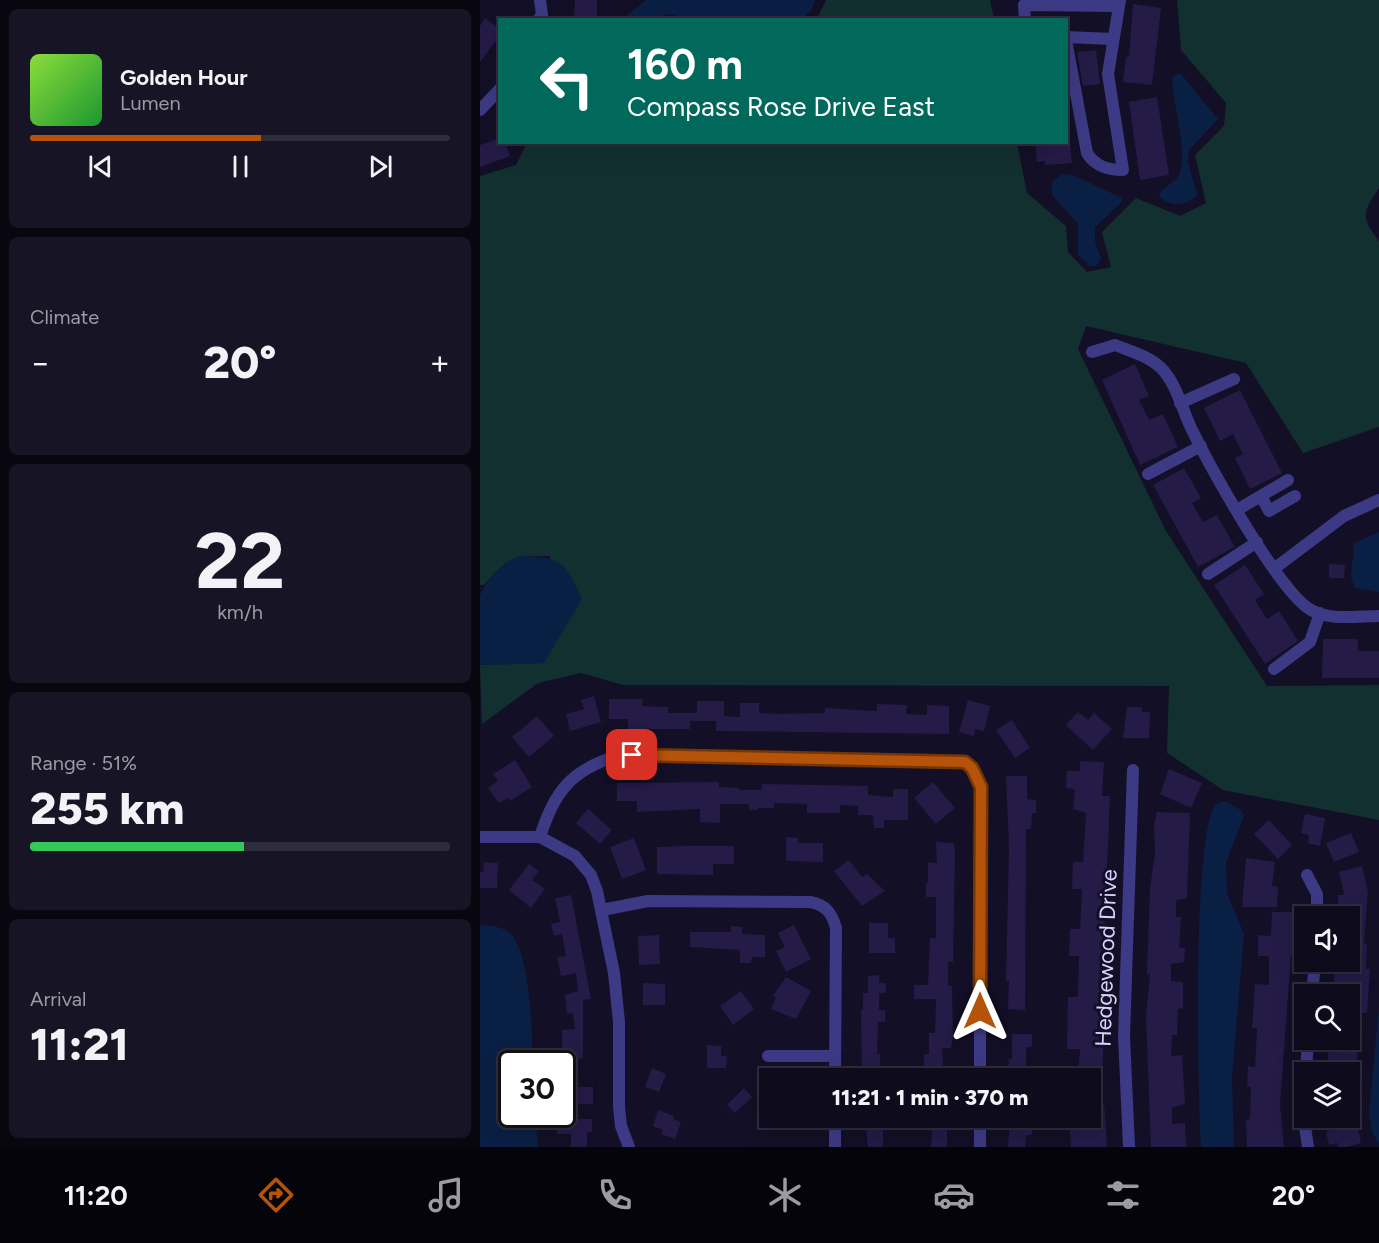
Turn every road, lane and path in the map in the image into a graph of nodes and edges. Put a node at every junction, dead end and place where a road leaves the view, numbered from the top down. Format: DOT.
graph roads {
  1 [pos="1119,3"];
  2 [pos="1025,18"];
  3 [pos="1068,39"];
  4 [pos="1113,39"];
  5 [pos="1068,50"];
  6 [pos="498,91"];
  7 [pos="480,110"];
  8 [pos="1092,352"];
  9 [pos="1234,379"];
  10 [pos="1180,403"];
  11 [pos="1201,447"];
  12 [pos="1148,474"];
  13 [pos="1288,480"];
  14 [pos="1261,496"];
  15 [pos="1294,496"];
  16 [pos="1379,500"];
  17 [pos="1237,510"];
  18 [pos="1257,542"];
  19 [pos="1275,568"];
  20 [pos="1208,574"];
  21 [pos="1320,613"];
  22 [pos="1379,616"];
  23 [pos="1274,669"];
  24 [pos="1133,770"];
  25 [pos="480,837"];
  26 [pos="540,837"];
  27 [pos="1306,875"];
  28 [pos="1317,906"];
  29 [pos="602,910"];
  30 [pos="768,1056"];
  31 [pos="835,1056"];
  32 [pos="835,1068"];
  33 [pos="980,1068"];
  34 [pos="835,1128"];
  35 [pos="980,1128"];
  36 [pos="1305,1128"];
  37 [pos="629,1147"];
  38 [pos="835,1147"];
  39 [pos="980,1147"];
  40 [pos="1129,1147"];
  41 [pos="1308,1147"];
  1 -- 2 [label="street"];
  1 -- 4 [label="street"];
  3 -- 4 [label="street"];
  4 -- 5 [label="street"];
  6 -- 7 [label="street"];
  8 -- 10 [label="street"];
  9 -- 10 [label="street"];
  10 -- 11 [label="street"];
  11 -- 12 [label="street"];
  11 -- 17 [label="street"];
  13 -- 14 [label="street"];
  14 -- 15 [label="street"];
  14 -- 17 [label="street"];
  16 -- 19 [label="street"];
  17 -- 18 [label="street"];
  18 -- 19 [label="street"];
  18 -- 20 [label="street"];
  19 -- 21 [label="street"];
  21 -- 22 [label="street"];
  21 -- 23 [label="street"];
  24 -- 40 [label="street, Hedgewood Drive"];
  25 -- 26 [label="street"];
  26 -- 29 [label="street"];
  26 -- 33 [label="street"];
  27 -- 28 [label="street"];
  29 -- 31 [label="street"];
  29 -- 37 [label="street"];
  30 -- 31 [label="street"];
  31 -- 32 [label="street"];
  34 -- 38 [label="street"];
  35 -- 39 [label="street"];
  36 -- 41 [label="street"];
}
